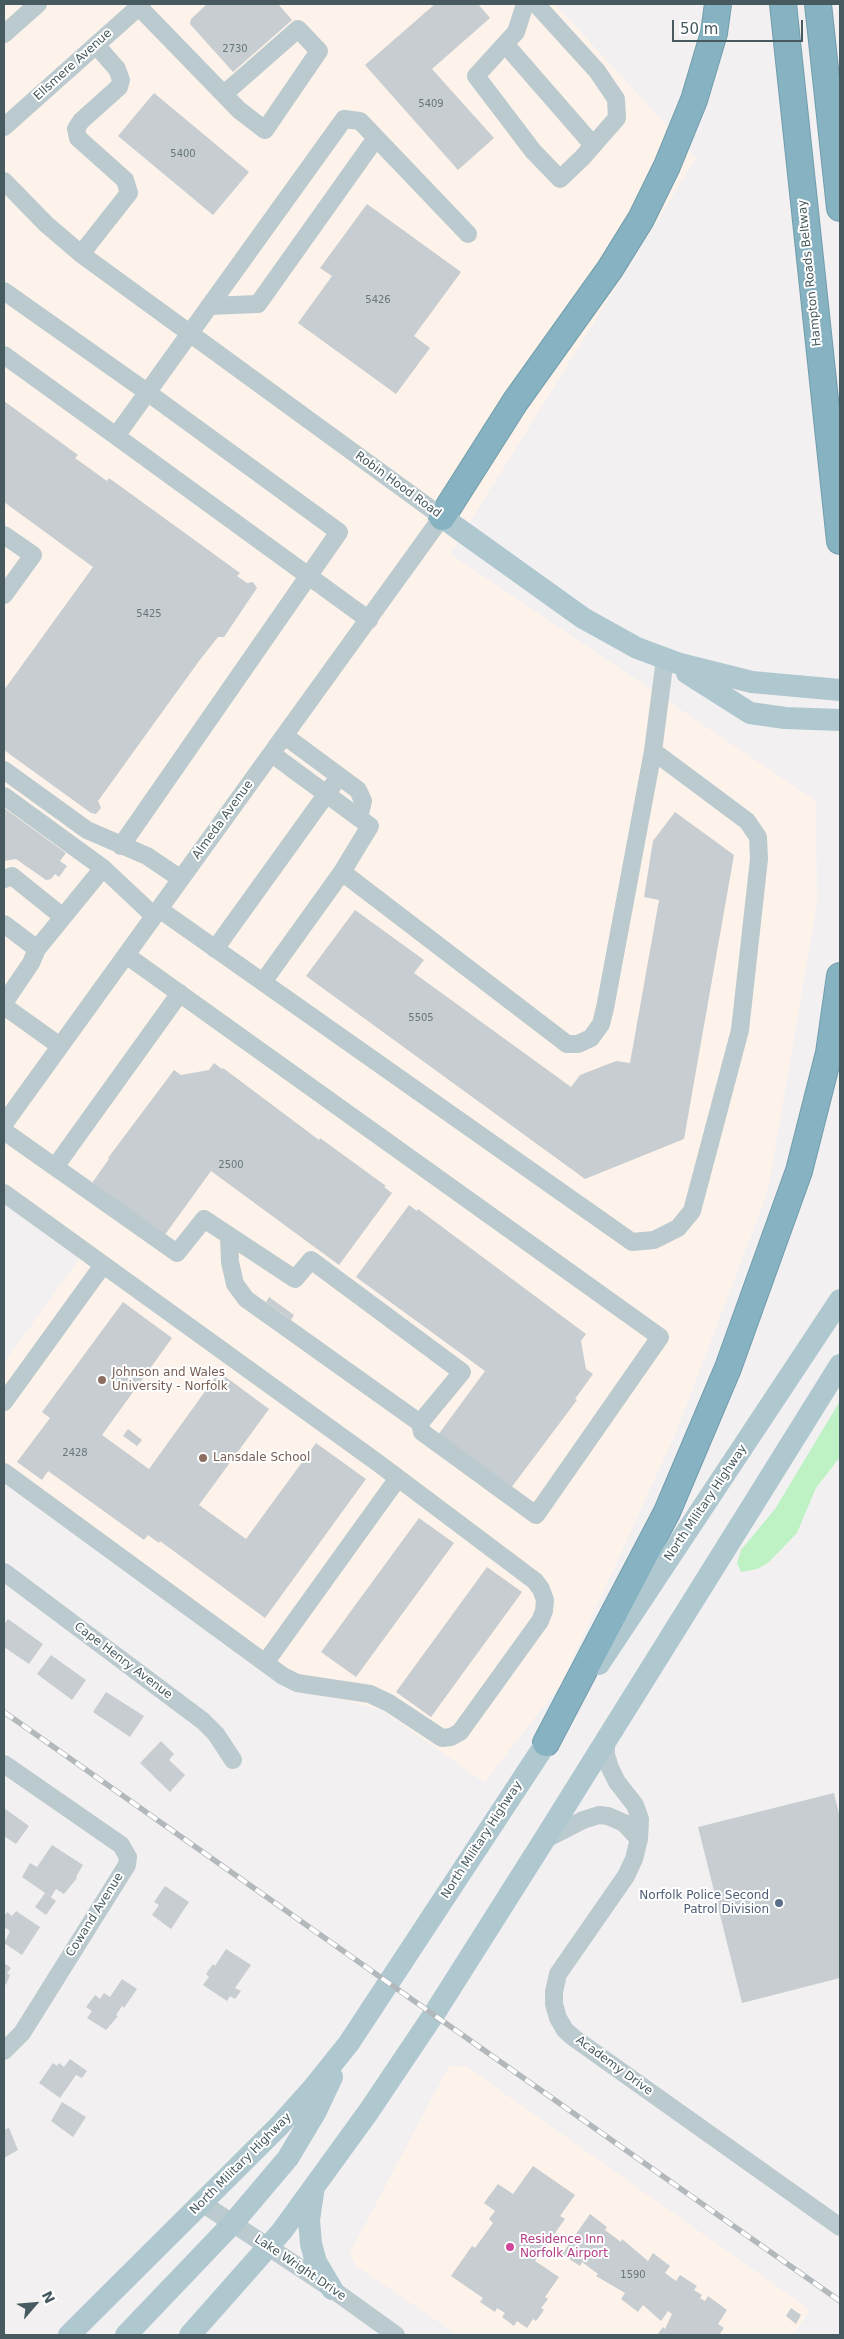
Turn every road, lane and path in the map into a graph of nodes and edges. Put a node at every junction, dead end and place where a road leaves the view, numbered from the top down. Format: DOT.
graph roads {
  1 [pos="38,4"];
  2 [pos="525,4"];
  3 [pos="536,4"];
  4 [pos="718,4"];
  5 [pos="783,4"];
  6 [pos="818,4"];
  7 [pos="141,5"];
  8 [pos="4,34"];
  9 [pos="505,44"];
  10 [pos="96,45"];
  11 [pos="224,94"];
  12 [pos="4,127"];
  13 [pos="376,138"];
  14 [pos="593,145"];
  15 [pos="4,181"];
  16 [pos="840,208"];
  17 [pos="468,234"];
  18 [pos="81,254"];
  19 [pos="4,291"];
  20 [pos="209,306"];
  21 [pos="190,333"];
  22 [pos="4,355"];
  23 [pos="147,392"];
  24 [pos="116,436"];
  25 [pos="442,517"];
  26 [pos="4,535"];
  27 [pos="840,541"];
  28 [pos="308,577"];
  29 [pos="4,595"];
  30 [pos="370,620"];
  31 [pos="665,659"];
  32 [pos="840,690"];
  33 [pos="840,720"];
  34 [pos="285,736"];
  35 [pos="653,751"];
  36 [pos="272,754"];
  37 [pos="4,770"];
  38 [pos="338,777"];
  39 [pos="328,795"];
  40 [pos="4,796"];
  41 [pos="359,818"];
  42 [pos="121,846"];
  43 [pos="103,868"];
  44 [pos="342,872"];
  45 [pos="4,879"];
  46 [pos="181,879"];
  47 [pos="156,913"];
  48 [pos="63,917"];
  49 [pos="4,924"];
  50 [pos="37,949"];
  51 [pos="215,949"];
  52 [pos="126,955"];
  53 [pos="840,976"];
  54 [pos="262,982"];
  55 [pos="180,993"];
  56 [pos="4,1005"];
  57 [pos="60,1046"];
  58 [pos="4,1124"];
  59 [pos="4,1131"];
  60 [pos="55,1167"];
  61 [pos="4,1193"];
  62 [pos="229,1236"];
  63 [pos="103,1265"];
  64 [pos="840,1300"];
  65 [pos="840,1365"];
  66 [pos="4,1402"];
  67 [pos="420,1423"];
  68 [pos="4,1472"];
  69 [pos="398,1478"];
  70 [pos="4,1572"];
  71 [pos="265,1662"];
  72 [pos="606,1742"];
  73 [pos="546,1743"];
  74 [pos="233,1760"];
  75 [pos="4,1764"];
  76 [pos="544,1840"];
  77 [pos="639,1840"];
  78 [pos="349,2043"];
  79 [pos="4,2051"];
  80 [pos="313,2191"];
  81 [pos="202,2203"];
  82 [pos="232,2224"];
  83 [pos="840,2228"];
  84 [pos="268,2247"];
  85 [pos="332,2289"];
  86 [pos="69,2335"];
  87 [pos="126,2335"];
  88 [pos="190,2335"];
  89 [pos="396,2335"];
  1 -- 8 [label="street"];
  2 -- 9 [label="street"];
  3 -- 14 [label="street"];
  4 -- 25 [label="highway"];
  5 -- 27 [label="highway, Hampton Roads Beltway"];
  6 -- 16 [label="highway"];
  7 -- 10 [label="street, Ellsmere Avenue"];
  7 -- 11 [label="street"];
  9 -- 14 [label="street"];
  9 -- 14 [label="street"];
  10 -- 12 [label="street, Ellsmere Avenue"];
  10 -- 18 [label="street"];
  11 -- 11 [label="street"];
  13 -- 17 [label="street"];
  13 -- 20 [label="street"];
  13 -- 20 [label="street"];
  15 -- 18 [label="street, Robin Hood Road"];
  18 -- 21 [label="street, Robin Hood Road"];
  19 -- 23 [label="street"];
  20 -- 21 [label="street"];
  21 -- 23 [label="street"];
  21 -- 25 [label="street, Robin Hood Road"];
  22 -- 24 [label="street"];
  23 -- 24 [label="street"];
  23 -- 28 [label="street"];
  24 -- 28 [label="street"];
  25 -- 30 [label="street, Almeda Avenue"];
  25 -- 31 [label="main road, Robin Hood Road"];
  26 -- 29 [label="street"];
  28 -- 30 [label="street"];
  28 -- 42 [label="street"];
  30 -- 34 [label="street, Almeda Avenue"];
  31 -- 32 [label="main road, Robin Hood Road"];
  31 -- 33 [label="main road"];
  31 -- 35 [label="street"];
  34 -- 36 [label="street, Almeda Avenue"];
  34 -- 38 [label="street"];
  35 -- 44 [label="street"];
  35 -- 54 [label="street"];
  36 -- 39 [label="street"];
  36 -- 46 [label="street, Almeda Avenue"];
  37 -- 42 [label="street"];
  38 -- 39 [label="street"];
  38 -- 41 [label="street"];
  39 -- 41 [label="street"];
  39 -- 51 [label="street"];
  40 -- 43 [label="street"];
  41 -- 44 [label="street"];
  42 -- 46 [label="street"];
  43 -- 47 [label="street"];
  43 -- 48 [label="street"];
  44 -- 54 [label="street"];
  45 -- 48 [label="street"];
  46 -- 47 [label="street, Almeda Avenue"];
  47 -- 51 [label="street"];
  47 -- 52 [label="street, Almeda Avenue"];
  48 -- 50 [label="street"];
  49 -- 50 [label="street"];
  50 -- 56 [label="street"];
  51 -- 54 [label="street"];
  52 -- 55 [label="street"];
  52 -- 57 [label="street, Almeda Avenue"];
  53 -- 73 [label="highway"];
  55 -- 60 [label="street"];
  55 -- 67 [label="street"];
  56 -- 57 [label="street"];
  57 -- 58 [label="street, Almeda Avenue"];
  59 -- 60 [label="street"];
  60 -- 62 [label="street"];
  61 -- 63 [label="street"];
  62 -- 67 [label="street"];
  62 -- 67 [label="street"];
  63 -- 66 [label="street"];
  63 -- 69 [label="street"];
  64 -- 73 [label="main road, North Military Highway"];
  65 -- 72 [label="main road"];
  68 -- 71 [label="street"];
  69 -- 71 [label="street"];
  69 -- 71 [label="street"];
  70 -- 74 [label="street, Cape Henry Avenue"];
  72 -- 76 [label="main road"];
  72 -- 77 [label="street, Academy Drive"];
  73 -- 78 [label="main road, North Military Highway"];
  75 -- 79 [label="street, Cowand Avenue"];
  76 -- 77 [label="street"];
  76 -- 80 [label="main road"];
  77 -- 83 [label="street, Academy Drive"];
  78 -- 81 [label="main road, North Military Highway"];
  78 -- 82 [label="main road"];
  80 -- 84 [label="main road"];
  80 -- 85 [label="main road"];
  81 -- 82 [label="street, Lake Wright Drive"];
  81 -- 86 [label="main road, North Military Highway"];
  82 -- 84 [label="street, Lake Wright Drive"];
  82 -- 87 [label="main road"];
  84 -- 85 [label="street, Lake Wright Drive"];
  84 -- 88 [label="main road"];
  85 -- 89 [label="street, Lake Wright Drive"];
}
